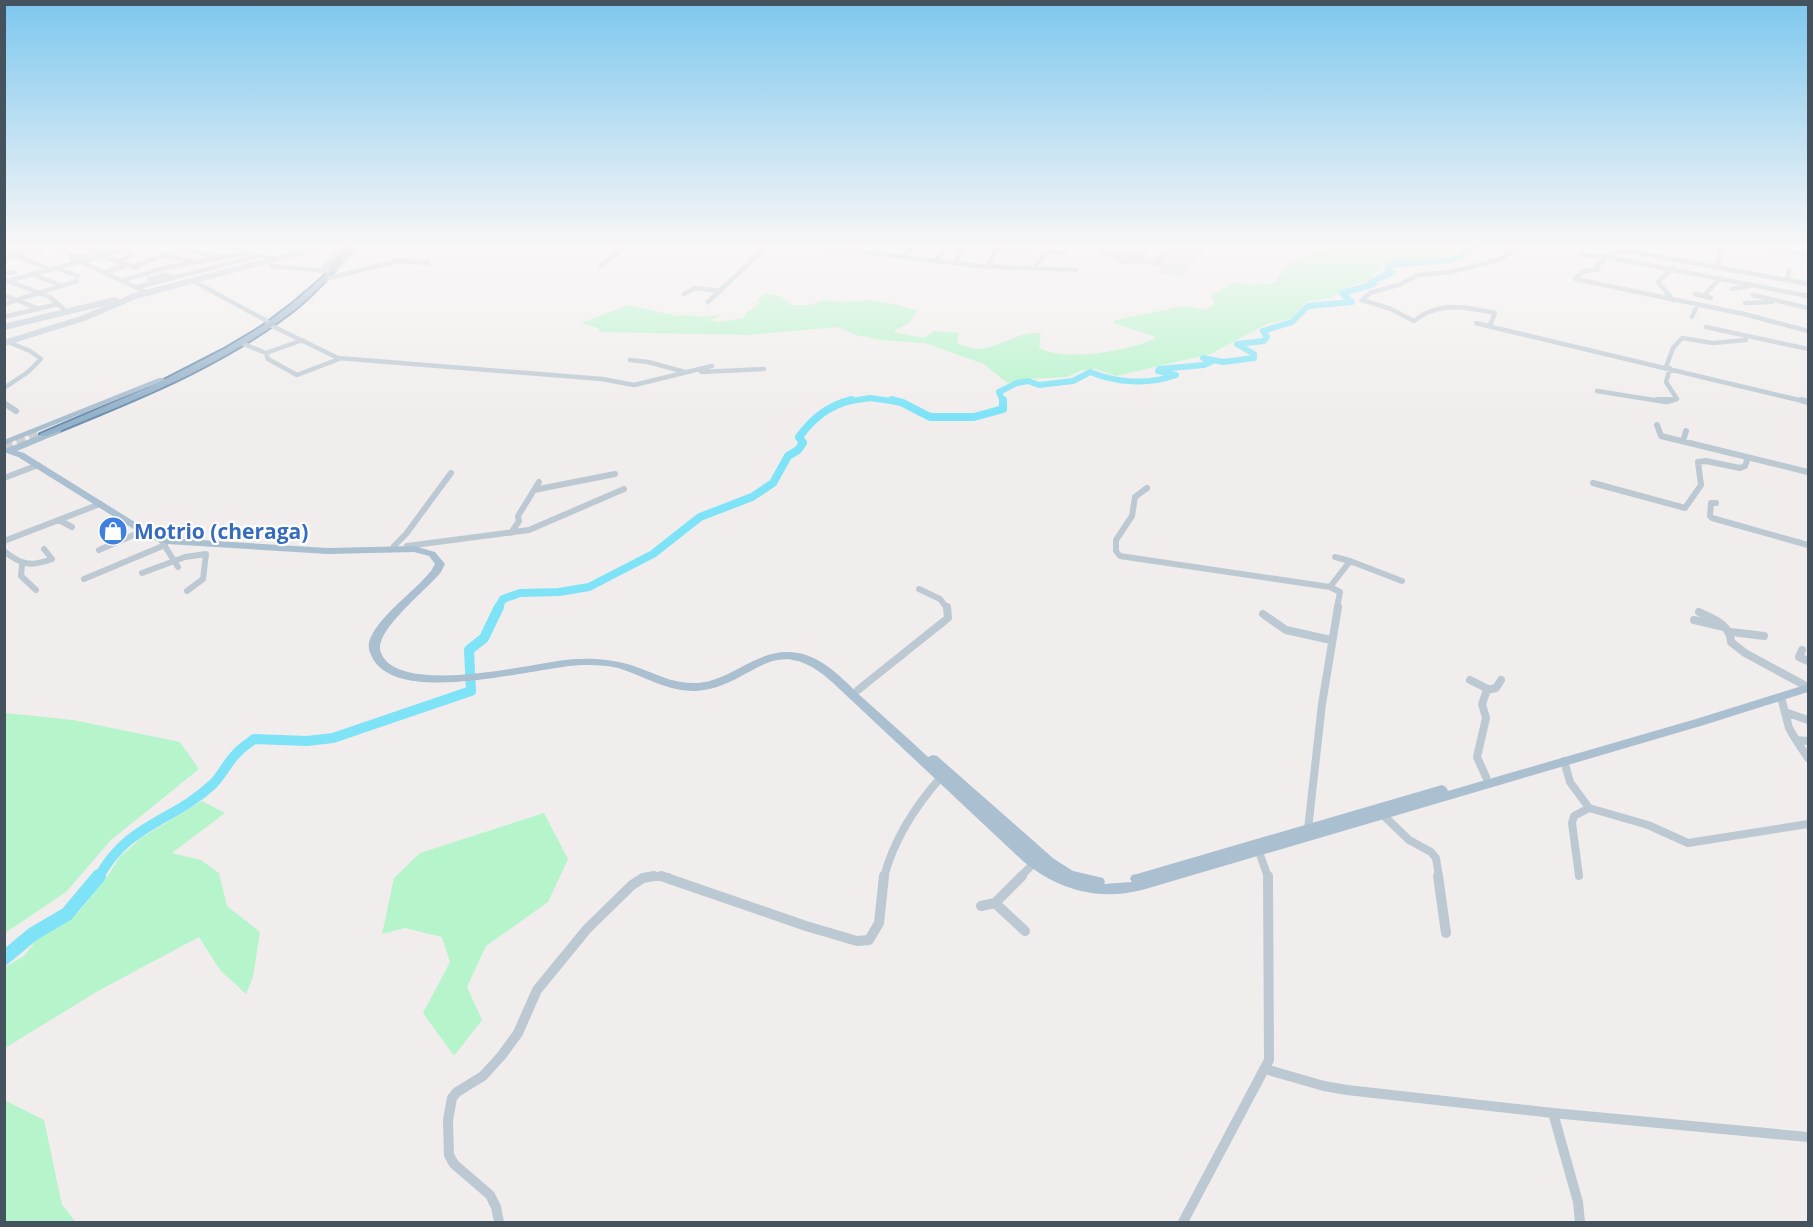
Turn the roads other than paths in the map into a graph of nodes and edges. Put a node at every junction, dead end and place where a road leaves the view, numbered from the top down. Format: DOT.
graph roads {
  1 [pos="18,300"];
  2 [pos="54,300"];
  3 [pos="119,300"];
  4 [pos="127,300"];
  5 [pos="227,300"];
  6 [pos="295,300"];
  7 [pos="1363,300"];
  8 [pos="1673,300"];
  9 [pos="1775,300"];
  10 [pos="1781,302"];
  11 [pos="110,303"];
  12 [pos="1460,303"];
  13 [pos="1745,303"];
  14 [pos="4,304"];
  15 [pos="58,304"];
  16 [pos="1697,305"];
  17 [pos="1466,306"];
  18 [pos="1809,308"];
  19 [pos="39,309"];
  20 [pos="4,312"];
  21 [pos="66,312"];
  22 [pos="12,316"];
  23 [pos="1692,317"];
  24 [pos="4,318"];
  25 [pos="269,323"];
  26 [pos="1476,323"];
  27 [pos="4,327"];
  28 [pos="1492,327"];
  29 [pos="1706,327"];
  30 [pos="1809,331"];
  31 [pos="1749,338"];
  32 [pos="303,340"];
  33 [pos="6,342"];
  34 [pos="241,343"];
  35 [pos="1809,351"];
  36 [pos="266,353"];
  37 [pos="220,356"];
  38 [pos="339,358"];
  39 [pos="630,360"];
  40 [pos="712,366"];
  41 [pos="1668,367"];
  42 [pos="764,369"];
  43 [pos="695,371"];
  44 [pos="688,373"];
  45 [pos="164,381"];
  46 [pos="4,388"];
  47 [pos="1597,391"];
  48 [pos="1809,402"];
  49 [pos="4,403"];
  50 [pos="16,411"];
  51 [pos="1657,425"];
  52 [pos="1686,431"];
  53 [pos="39,435"];
  54 [pos="1683,441"];
  55 [pos="11,445"];
  56 [pos="1748,458"];
  57 [pos="36,461"];
  58 [pos="1809,472"];
  59 [pos="451,473"];
  60 [pos="615,474"];
  61 [pos="4,478"];
  62 [pos="539,482"];
  63 [pos="1593,483"];
  64 [pos="1147,488"];
  65 [pos="624,489"];
  66 [pos="534,490"];
  67 [pos="1716,503"];
  68 [pos="100,504"];
  69 [pos="59,520"];
  70 [pos="72,527"];
  71 [pos="143,531"];
  72 [pos="511,533"];
  73 [pos="164,540"];
  74 [pos="4,541"];
  75 [pos="432,545"];
  76 [pos="1809,545"];
  77 [pos="394,546"];
  78 [pos="44,549"];
  79 [pos="99,549"];
  80 [pos="4,551"];
  81 [pos="1335,557"];
  82 [pos="174,560"];
  83 [pos="1350,561"];
  84 [pos="22,566"];
  85 [pos="178,567"];
  86 [pos="142,573"];
  87 [pos="84,579"];
  88 [pos="1402,581"];
  89 [pos="1330,586"];
  90 [pos="919,589"];
  91 [pos="36,590"];
  92 [pos="187,591"];
  93 [pos="1699,612"];
  94 [pos="1263,614"];
  95 [pos="1694,620"];
  96 [pos="1729,629"];
  97 [pos="1764,636"];
  98 [pos="1331,640"];
  99 [pos="1802,650"];
  100 [pos="1809,661"];
  101 [pos="449,678"];
  102 [pos="1470,680"];
  103 [pos="1501,680"];
  104 [pos="692,685"];
  105 [pos="1805,688"];
  106 [pos="1488,689"];
  107 [pos="858,690"];
  108 [pos="1781,698"];
  109 [pos="1785,712"];
  110 [pos="1809,720"];
  111 [pos="1796,740"];
  112 [pos="1809,741"];
  113 [pos="1809,758"];
  114 [pos="1564,761"];
  115 [pos="942,777"];
  116 [pos="1486,777"];
  117 [pos="1590,808"];
  118 [pos="1383,815"];
  119 [pos="1809,824"];
  120 [pos="1308,829"];
  121 [pos="1257,848"];
  122 [pos="1035,863"];
  123 [pos="1579,876"];
  124 [pos="995,903"];
  125 [pos="981,906"];
  126 [pos="1025,931"];
  127 [pos="1446,933"];
  128 [pos="1265,1069"];
  129 [pos="1553,1113"];
  130 [pos="1809,1137"];
  131 [pos="499,1222"];
  132 [pos="1184,1222"];
  133 [pos="1580,1222"];
  1 -- 14 [label="street"];
  1 -- 19 [label="street"];
  2 -- 15 [label="street"];
  3 -- 11 [label="main road"];
  4 -- 11 [label="main road"];
  5 -- 25 [label="street"];
  6 -- 25 [label="highway"];
  7 -- 17 [label="street"];
  8 -- 16 [label="street"];
  9 -- 10 [label="street"];
  10 -- 13 [label="street"];
  10 -- 18 [label="street"];
  11 -- 21 [label="main road"];
  11 -- 33 [label="main road"];
  12 -- 17 [label="street"];
  15 -- 19 [label="street"];
  15 -- 21 [label="street"];
  16 -- 23 [label="street"];
  16 -- 30 [label="street"];
  17 -- 28 [label="street"];
  19 -- 22 [label="street"];
  20 -- 22 [label="street"];
  21 -- 27 [label="main road"];
  22 -- 24 [label="street"];
  25 -- 32 [label="street"];
  25 -- 34 [label="street"];
  25 -- 45 [label="highway"];
  26 -- 28 [label="street"];
  28 -- 41 [label="street"];
  29 -- 31 [label="street"];
  31 -- 35 [label="street"];
  31 -- 41 [label="street"];
  32 -- 36 [label="street"];
  32 -- 38 [label="street"];
  33 -- 46 [label="street"];
  34 -- 36 [label="street"];
  34 -- 37 [label="street"];
  36 -- 38 [label="street"];
  38 -- 44 [label="street"];
  39 -- 44 [label="street"];
  40 -- 43 [label="street"];
  41 -- 47 [label="street"];
  41 -- 48 [label="street"];
  42 -- 43 [label="street"];
  43 -- 44 [label="street"];
  45 -- 53 [label="main road"];
  49 -- 50 [label="street"];
  51 -- 54 [label="street"];
  52 -- 54 [label="street"];
  53 -- 55 [label="main road"];
  53 -- 55 [label="main road"];
  53 -- 57 [label="main road"];
  54 -- 56 [label="street"];
  55 -- 57 [label="main road"];
  56 -- 58 [label="street"];
  56 -- 63 [label="street"];
  57 -- 61 [label="street"];
  57 -- 68 [label="main road"];
  57 -- 73 [label="main road"];
  59 -- 77 [label="street"];
  60 -- 66 [label="street"];
  62 -- 66 [label="street"];
  64 -- 89 [label="street"];
  65 -- 72 [label="street"];
  66 -- 72 [label="street"];
  67 -- 76 [label="street"];
  68 -- 69 [label="street"];
  68 -- 71 [label="main road"];
  69 -- 70 [label="street"];
  69 -- 74 [label="street"];
  71 -- 73 [label="main road"];
  71 -- 79 [label="street"];
  72 -- 75 [label="street"];
  73 -- 77 [label="main road"];
  73 -- 82 [label="street"];
  73 -- 87 [label="street"];
  73 -- 101 [label="main road"];
  75 -- 77 [label="main road"];
  75 -- 101 [label="main road"];
  78 -- 84 [label="street"];
  80 -- 84 [label="street"];
  81 -- 83 [label="street"];
  82 -- 85 [label="street"];
  82 -- 86 [label="street"];
  82 -- 92 [label="street"];
  83 -- 88 [label="street"];
  83 -- 89 [label="street"];
  84 -- 91 [label="street"];
  89 -- 98 [label="street"];
  90 -- 107 [label="street"];
  93 -- 96 [label="street"];
  94 -- 98 [label="street"];
  95 -- 96 [label="street"];
  96 -- 97 [label="street"];
  96 -- 105 [label="street"];
  98 -- 120 [label="street"];
  99 -- 100 [label="street"];
  101 -- 104 [label="main road"];
  102 -- 106 [label="street"];
  103 -- 106 [label="street"];
  104 -- 107 [label="main road"];
  104 -- 115 [label="main road"];
  105 -- 108 [label="main road"];
  105 -- 116 [label="main road"];
  106 -- 116 [label="street"];
  107 -- 121 [label="main road"];
  108 -- 109 [label="street"];
  108 -- 114 [label="main road"];
  109 -- 110 [label="street"];
  109 -- 111 [label="street"];
  111 -- 112 [label="street"];
  111 -- 113 [label="street"];
  114 -- 117 [label="street"];
  114 -- 118 [label="main road"];
  115 -- 122 [label="main road"];
  115 -- 131 [label="street"];
  116 -- 120 [label="main road"];
  117 -- 119 [label="street"];
  117 -- 123 [label="street"];
  118 -- 121 [label="main road"];
  118 -- 127 [label="street"];
  120 -- 121 [label="main road"];
  121 -- 122 [label="main road"];
  121 -- 128 [label="street"];
  122 -- 124 [label="street"];
  124 -- 125 [label="street"];
  124 -- 126 [label="street"];
  128 -- 129 [label="street"];
  128 -- 132 [label="street"];
  129 -- 130 [label="street"];
  129 -- 133 [label="street"];
}
